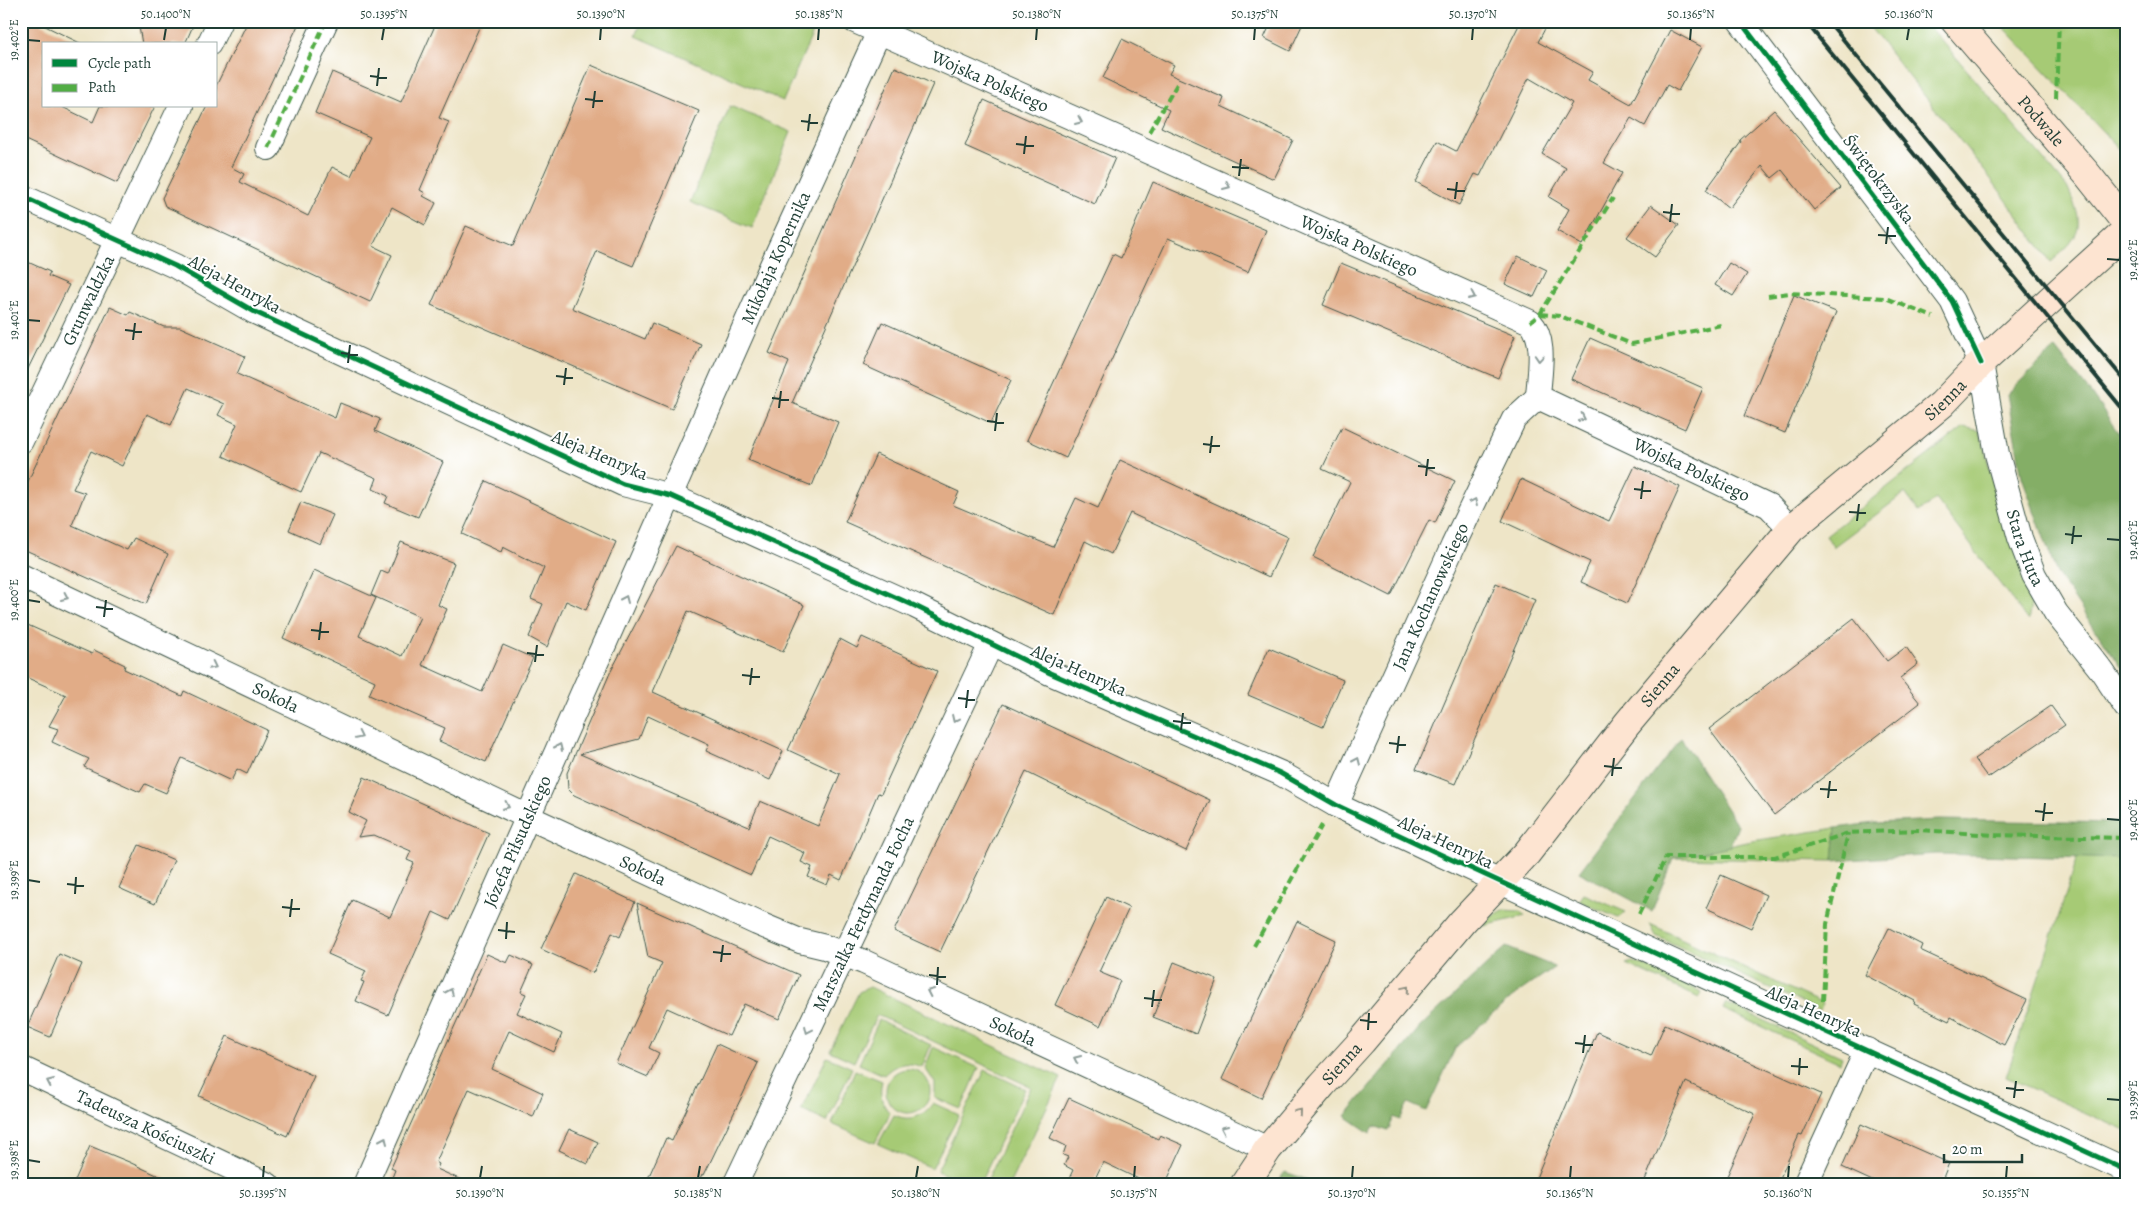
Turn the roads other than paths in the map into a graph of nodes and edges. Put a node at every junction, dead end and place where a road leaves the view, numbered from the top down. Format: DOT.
graph roads {
  1 [pos="220,21"];
  2 [pos="326,21"];
  3 [pos="855,21"];
  4 [pos="1740,21"];
  5 [pos="1955,21"];
  6 [pos="882,26"];
  7 [pos="211,42"];
  8 [pos="180,108"];
  9 [pos="268,148"];
  10 [pos="21,196"];
  11 [pos="2126,223"];
  12 [pos="2126,231"];
  13 [pos="117,240"];
  14 [pos="1981,363"];
  15 [pos="1538,397"];
  16 [pos="21,440"];
  17 [pos="671,496"];
  18 [pos="1792,529"];
  19 [pos="21,576"];
  20 [pos="991,644"];
  21 [pos="2126,707"];
  22 [pos="1336,805"];
  23 [pos="528,817"];
  24 [pos="1499,882"];
  25 [pos="844,954"];
  26 [pos="1867,1050"];
  27 [pos="21,1068"];
  28 [pos="1268,1149"];
  29 [pos="2126,1170"];
  30 [pos="268,1185"];
  31 [pos="364,1185"];
  32 [pos="735,1185"];
  33 [pos="1244,1185"];
  34 [pos="1805,1185"];
  1 -- 7 [label="street"];
  2 -- 9 [label="street"];
  3 -- 6 [label="street, Wojska Polskiego"];
  4 -- 14 [label="street, Świętokrzyska"];
  5 -- 11 [label="street, Podwale"];
  6 -- 15 [label="street, Wojska Polskiego, one-way"];
  6 -- 17 [label="street, Mikołaja Kopernika"];
  8 -- 13 [label="street, Grunwaldzka"];
  10 -- 13 [label="street, Aleja Henryka"];
  12 -- 14 [label="street, Sienna"];
  13 -- 16 [label="street, Grunwaldzka"];
  13 -- 17 [label="street, Aleja Henryka"];
  14 -- 18 [label="street, Sienna"];
  14 -- 21 [label="street, Stara Huta"];
  15 -- 18 [label="street, Wojska Polskiego, one-way"];
  22 -- 15 [label="street, Jana Kochanowskiego, one-way"];
  17 -- 20 [label="street, Aleja Henryka"];
  23 -- 17 [label="street, Józefa Piłsudskiego, one-way"];
  18 -- 24 [label="street, Sienna"];
  19 -- 23 [label="street, Sokoła, one-way"];
  20 -- 22 [label="street, Aleja Henryka"];
  20 -- 25 [label="street, Marszałka Ferdynanda Focha, one-way"];
  22 -- 24 [label="street, Aleja Henryka"];
  23 -- 25 [label="street, Sokoła"];
  31 -- 23 [label="street, Józefa Piłsudskiego, one-way"];
  24 -- 26 [label="street, Aleja Henryka"];
  28 -- 24 [label="street, Sienna, one-way"];
  28 -- 25 [label="street, Sokoła, one-way"];
  25 -- 32 [label="street, Marszałka Ferdynanda Focha, one-way"];
  26 -- 29 [label="street, Aleja Henryka"];
  26 -- 34 [label="street"];
  30 -- 27 [label="street, Tadeusza Kościuszki, one-way"];
  28 -- 33 [label="street, Sienna"];
}
